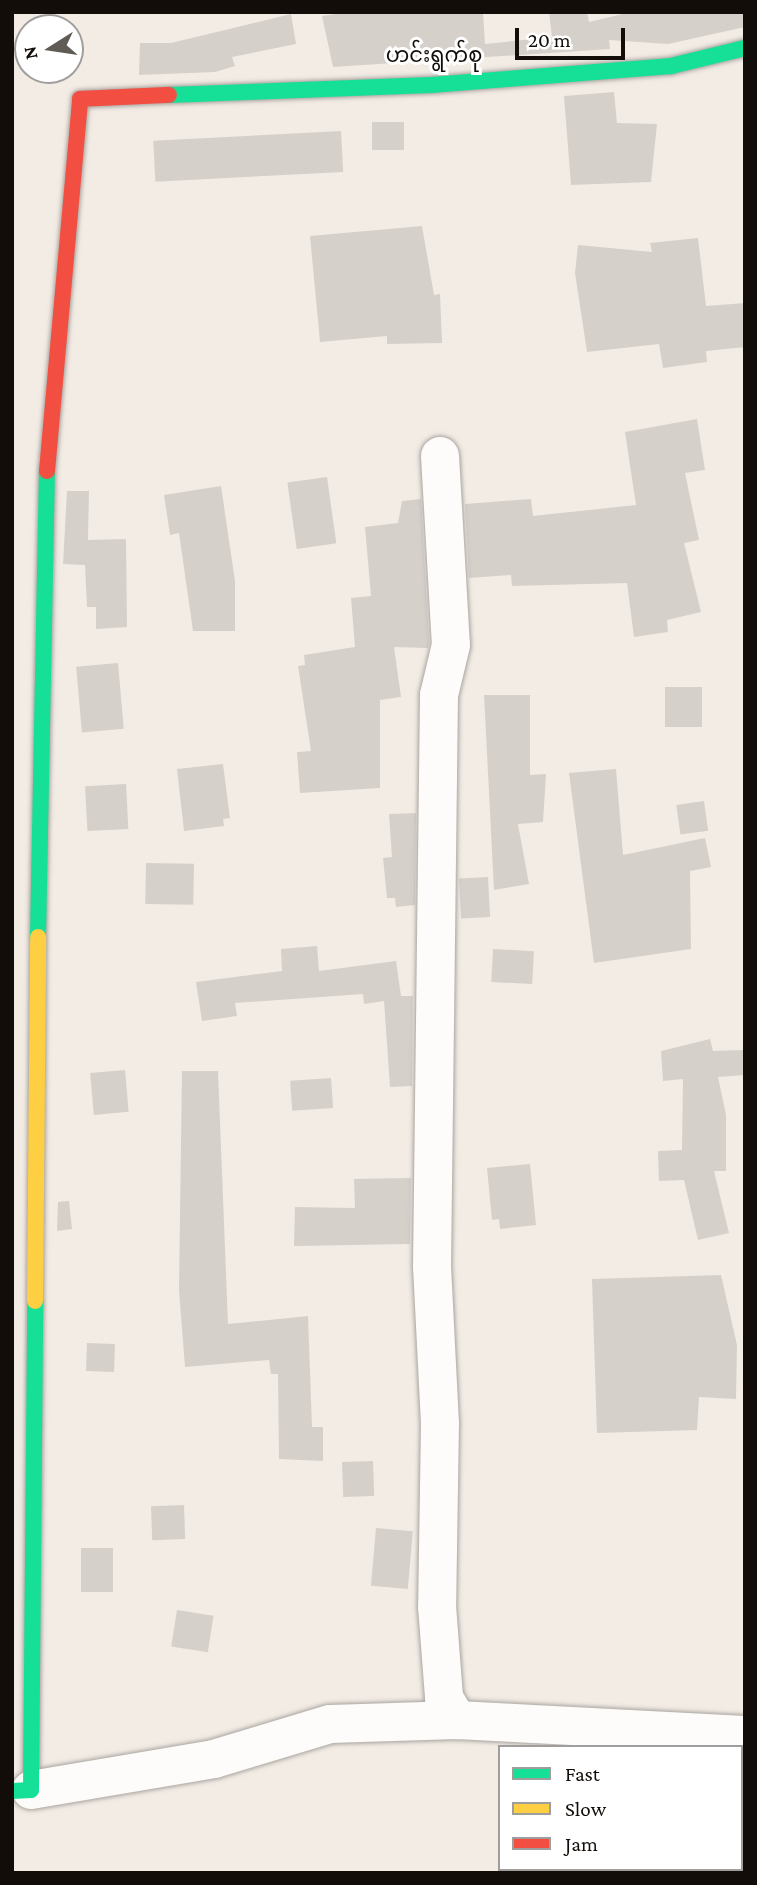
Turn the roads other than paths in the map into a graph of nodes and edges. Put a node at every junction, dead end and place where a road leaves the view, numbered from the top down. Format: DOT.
graph roads {
  1 [pos="745,48"];
  2 [pos="440,456"];
  3 [pos="457,1720"];
  4 [pos="745,1735"];
  5 [pos="22,1790"];
  1 -- 5 [label="street"];
  2 -- 3 [label="street"];
  3 -- 4 [label="street"];
  3 -- 5 [label="street"];
}
